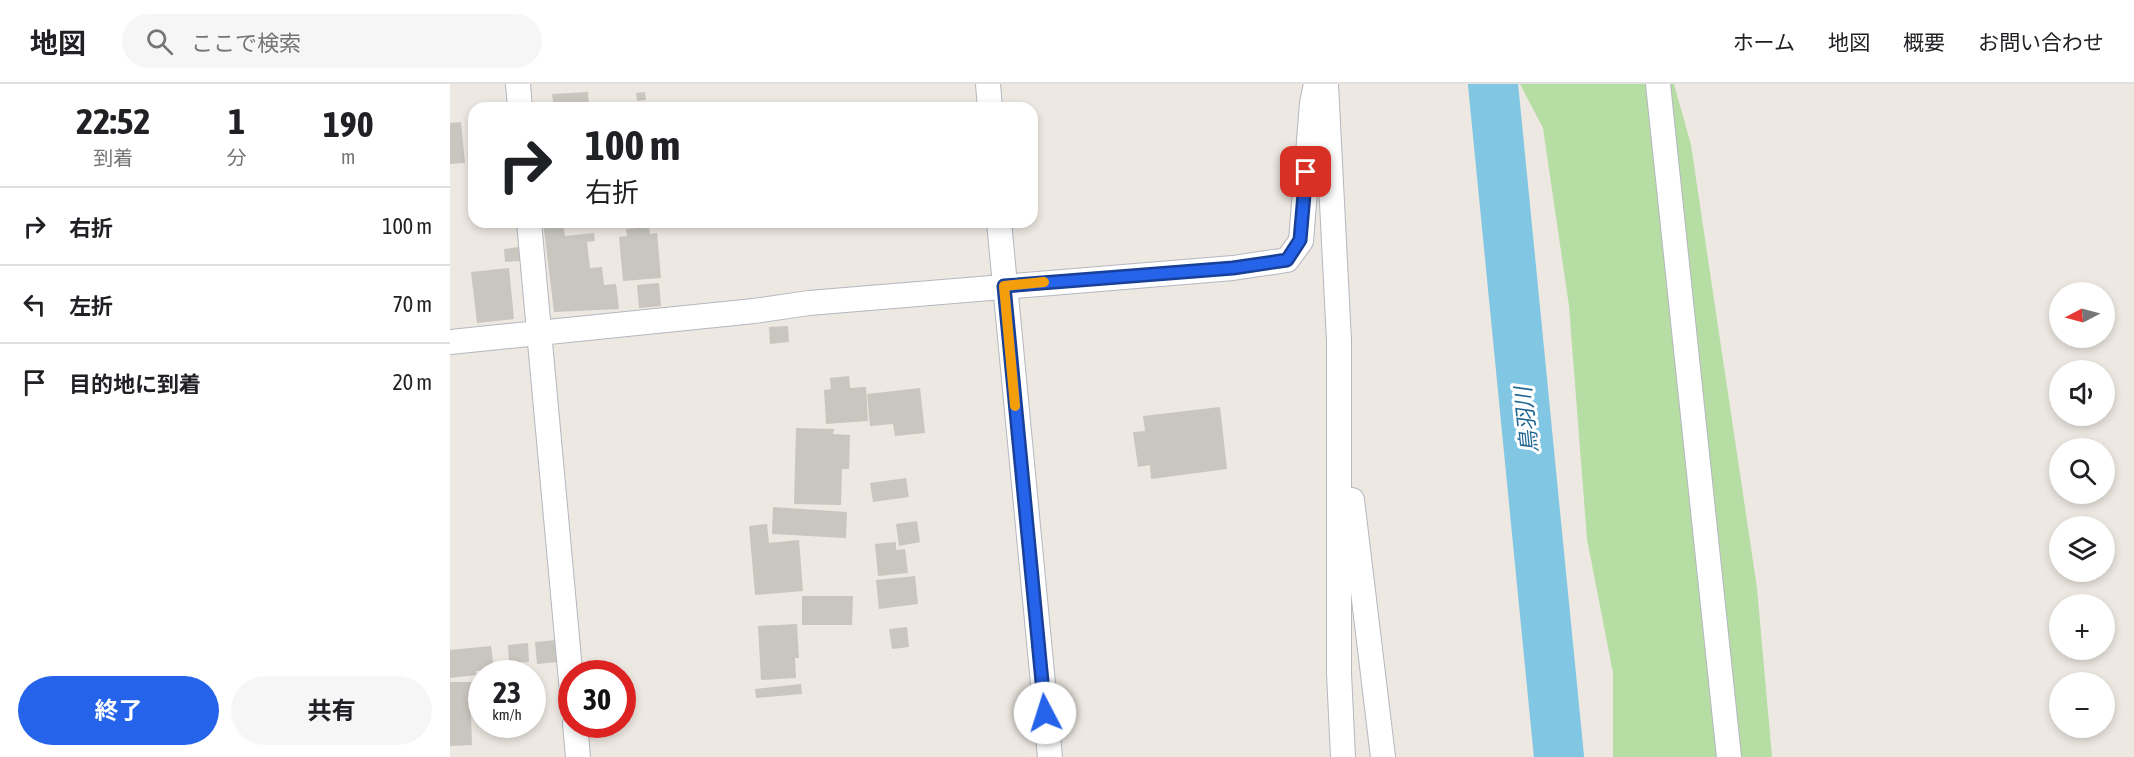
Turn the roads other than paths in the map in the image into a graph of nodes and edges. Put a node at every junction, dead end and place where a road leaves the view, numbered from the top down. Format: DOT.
graph roads {
  1 [pos="518,84"];
  2 [pos="988,84"];
  3 [pos="1316,84"];
  4 [pos="1326,84"];
  5 [pos="1658,84"];
  6 [pos="520,102"];
  7 [pos="990,102"];
  8 [pos="529,228"];
  9 [pos="999,228"];
  10 [pos="1004,286"];
  11 [pos="538,334"];
  12 [pos="450,342"];
  13 [pos="1339,390"];
  14 [pos="569,660"];
  15 [pos="576,738"];
  16 [pos="578,757"];
  17 [pos="1050,757"];
  18 [pos="1343,757"];
  19 [pos="1383,757"];
  20 [pos="1729,757"];
  1 -- 6 [label="street"];
  2 -- 7 [label="street"];
  3 -- 10 [label="street"];
  4 -- 13 [label="street"];
  5 -- 20 [label="street"];
  8 -- 11 [label="street"];
  9 -- 10 [label="street"];
  10 -- 11 [label="street"];
  10 -- 17 [label="street"];
  11 -- 12 [label="street"];
  11 -- 14 [label="street"];
  13 -- 18 [label="street"];
  13 -- 19 [label="street"];
  15 -- 16 [label="street"];
}
